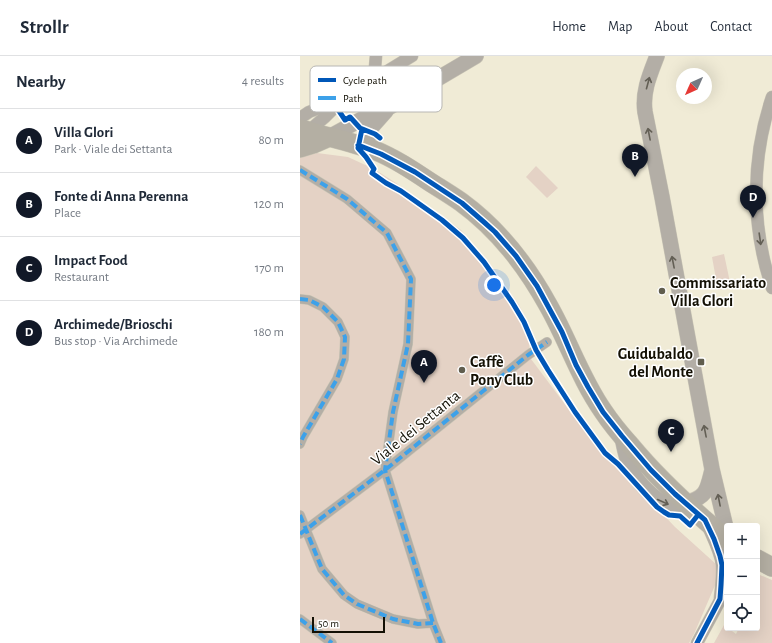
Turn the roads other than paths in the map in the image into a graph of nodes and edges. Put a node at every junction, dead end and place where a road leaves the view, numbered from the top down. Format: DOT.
graph roads {
  1 [pos="376,56"];
  2 [pos="412,56"];
  3 [pos="476,56"];
  4 [pos="657,56"];
  5 [pos="375,66"];
  6 [pos="395,66"];
  7 [pos="442,76"];
  8 [pos="772,97"];
  9 [pos="330,112"];
  10 [pos="379,112"];
  11 [pos="385,112"];
  12 [pos="302,129"];
  13 [pos="329,137"];
  14 [pos="766,145"];
  15 [pos="300,148"];
  16 [pos="366,148"];
  17 [pos="300,170"];
  18 [pos="772,288"];
  19 [pos="300,299"];
  20 [pos="547,342"];
  21 [pos="300,444"];
  22 [pos="712,469"];
  23 [pos="385,470"];
  24 [pos="685,503"];
  25 [pos="300,515"];
  26 [pos="705,520"];
  27 [pos="725,523"];
  28 [pos="303,532"];
  29 [pos="724,536"];
  30 [pos="724,596"];
  31 [pos="300,619"];
  32 [pos="433,623"];
  33 [pos="332,643"];
  34 [pos="441,643"];
  35 [pos="697,643"];
  1 -- 5 [label="street"];
  2 -- 6 [label="street"];
  3 -- 7 [label="street"];
  22 -- 4 [label="street, one-way"];
  8 -- 14 [label="street"];
  9 -- 12 [label="street"];
  10 -- 13 [label="street"];
  11 -- 16 [label="street"];
  12 -- 13 [label="main road"];
  13 -- 15 [label="main road"];
  13 -- 16 [label="main road"];
  14 -- 18 [label="street, one-way"];
  16 -- 24 [label="main road"];
  17 -- 23 [label="street"];
  19 -- 21 [label="street"];
  20 -- 23 [label="street, Viale dei Settanta"];
  22 -- 24 [label="street"];
  27 -- 22 [label="street, one-way"];
  23 -- 28 [label="street, Viale dei Settanta"];
  23 -- 32 [label="street"];
  24 -- 26 [label="main road"];
  25 -- 28 [label="street"];
  26 -- 29 [label="main road"];
  26 -- 30 [label="street"];
  28 -- 32 [label="street"];
  30 -- 35 [label="street"];
  31 -- 33 [label="street"];
  32 -- 34 [label="street"];
}
